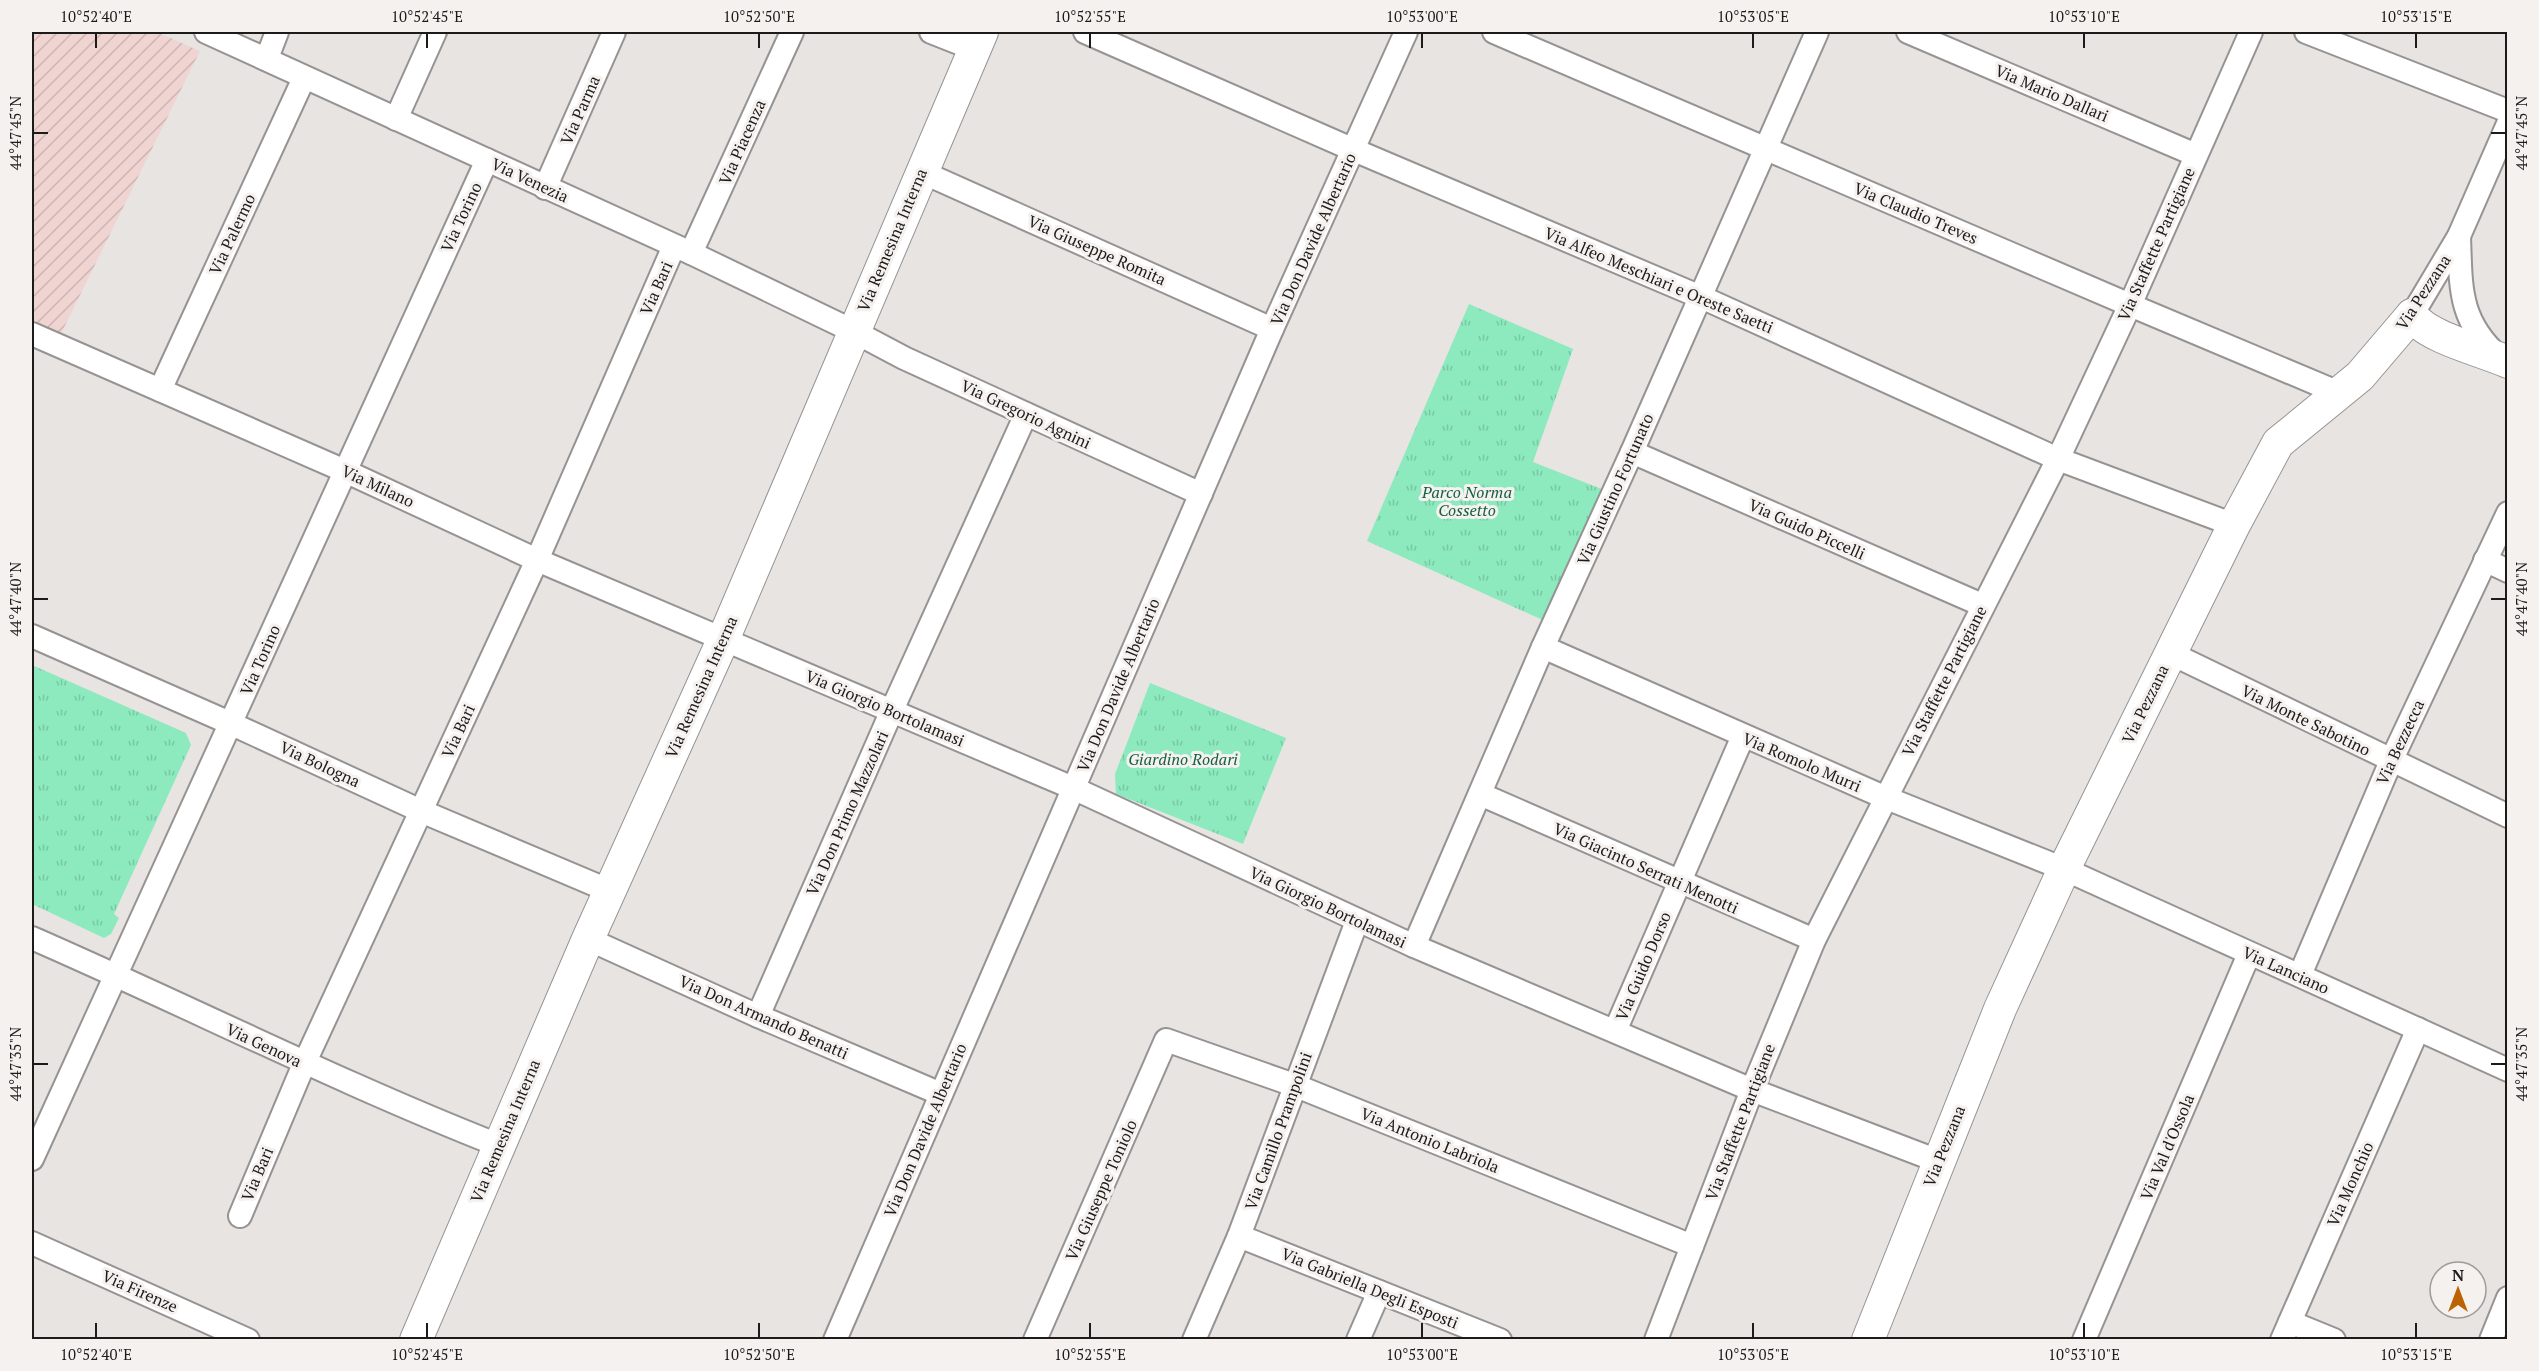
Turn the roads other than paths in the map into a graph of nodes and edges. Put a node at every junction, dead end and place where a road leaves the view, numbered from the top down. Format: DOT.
graph roads {
  1 [pos="206,32"];
  2 [pos="277,32"];
  3 [pos="435,32"];
  4 [pos="614,32"];
  5 [pos="792,32"];
  6 [pos="931,32"];
  7 [pos="1085,32"];
  8 [pos="1406,32"];
  9 [pos="1494,32"];
  10 [pos="1817,32"];
  11 [pos="1908,32"];
  12 [pos="2251,32"];
  13 [pos="2306,32"];
  14 [pos="978,40"];
  15 [pos="267,58"];
  16 [pos="304,78"];
  17 [pos="2508,111"];
  18 [pos="396,119"];
  19 [pos="2508,124"];
  20 [pos="1764,148"];
  21 [pos="1354,150"];
  22 [pos="2196,155"];
  23 [pos="487,160"];
  24 [pos="922,172"];
  25 [pos="545,188"];
  26 [pos="2459,236"];
  27 [pos="683,250"];
  28 [pos="1699,297"];
  29 [pos="2130,305"];
  30 [pos="2412,315"];
  31 [pos="1272,329"];
  32 [pos="853,331"];
  33 [pos="32,334"];
  34 [pos="2444,336"];
  35 [pos="2498,355"];
  36 [pos="2349,385"];
  37 [pos="160,390"];
  38 [pos="1026,414"];
  39 [pos="1632,452"];
  40 [pos="2058,459"];
  41 [pos="345,471"];
  42 [pos="1201,494"];
  43 [pos="2508,513"];
  44 [pos="2234,525"];
  45 [pos="537,560"];
  46 [pos="2485,560"];
  47 [pos="2508,571"];
  48 [pos="1982,605"];
  49 [pos="32,636"];
  50 [pos="723,640"];
  51 [pos="1543,647"];
  52 [pos="2170,653"];
  53 [pos="892,711"];
  54 [pos="232,724"];
  55 [pos="1743,736"];
  56 [pos="2391,761"];
  57 [pos="1073,788"];
  58 [pos="1480,794"];
  59 [pos="1884,797"];
  60 [pos="421,811"];
  61 [pos="2508,816"];
  62 [pos="2064,869"];
  63 [pos="1679,883"];
  64 [pos="610,891"];
  65 [pos="1357,921"];
  66 [pos="32,938"];
  67 [pos="588,939"];
  68 [pos="1814,940"];
  69 [pos="1414,946"];
  70 [pos="2249,954"];
  71 [pos="115,974"];
  72 [pos="2300,975"];
  73 [pos="758,1016"];
  74 [pos="2418,1029"];
  75 [pos="1615,1031"];
  76 [pos="1166,1040"];
  77 [pos="304,1064"];
  78 [pos="2508,1070"];
  79 [pos="1294,1085"];
  80 [pos="1752,1090"];
  81 [pos="940,1094"];
  82 [pos="498,1145"];
  83 [pos="32,1160"];
  84 [pos="1938,1161"];
  85 [pos="240,1216"];
  86 [pos="1239,1236"];
  87 [pos="32,1243"];
  88 [pos="1692,1246"];
  89 [pos="1379,1292"];
  90 [pos="2508,1299"];
  91 [pos="2286,1331"];
  92 [pos="248,1340"];
  93 [pos="416,1340"];
  94 [pos="835,1340"];
  95 [pos="1035,1340"];
  96 [pos="1194,1340"];
  97 [pos="1358,1340"];
  98 [pos="1500,1340"];
  99 [pos="1656,1340"];
  100 [pos="1868,1340"];
  101 [pos="2084,1340"];
  102 [pos="2334,1340"];
  103 [pos="2491,1340"];
  1 -- 15 [label="street, Via Venezia"];
  2 -- 15 [label="street"];
  3 -- 18 [label="street"];
  4 -- 25 [label="street, Via Parma"];
  5 -- 27 [label="street, Via Piacenza"];
  6 -- 14 [label="street"];
  7 -- 21 [label="street, Via Alfeo Meschiari e Oreste Saetti"];
  8 -- 21 [label="street, Via Don Davide Albertario"];
  9 -- 20 [label="street, Via Claudio Treves"];
  10 -- 20 [label="street, Via Giustino Fortunato"];
  11 -- 22 [label="street, Via Mario Dallari"];
  12 -- 22 [label="street, Via Staffette Partigiane"];
  13 -- 17 [label="street"];
  14 -- 24 [label="street, Via Remesina Interna"];
  15 -- 16 [label="street, Via Venezia"];
  16 -- 18 [label="street, Via Venezia"];
  16 -- 37 [label="street, Via Palermo"];
  18 -- 23 [label="street, Via Venezia"];
  19 -- 26 [label="street, Via Pezzana"];
  20 -- 28 [label="street, Via Giustino Fortunato"];
  20 -- 29 [label="street, Via Claudio Treves"];
  21 -- 28 [label="street, Via Alfeo Meschiari e Oreste Saetti"];
  21 -- 31 [label="street, Via Don Davide Albertario"];
  22 -- 29 [label="street, Via Staffette Partigiane"];
  23 -- 25 [label="street, Via Venezia"];
  23 -- 41 [label="street, Via Torino"];
  24 -- 31 [label="street, Via Giuseppe Romita"];
  24 -- 32 [label="street, Via Remesina Interna"];
  25 -- 27 [label="street, Via Venezia"];
  26 -- 30 [label="street, Via Pezzana"];
  26 -- 35 [label="street"];
  27 -- 32 [label="street, Via Venezia"];
  27 -- 45 [label="street, Via Bari"];
  28 -- 39 [label="street, Via Giustino Fortunato"];
  28 -- 40 [label="street, Via Alfeo Meschiari e Oreste Saetti"];
  29 -- 36 [label="street, Via Claudio Treves"];
  29 -- 40 [label="street, Via Staffette Partigiane"];
  30 -- 34 [label="street"];
  30 -- 35 [label="street"];
  30 -- 36 [label="street, Via Pezzana"];
  31 -- 42 [label="street, Via Don Davide Albertario"];
  32 -- 38 [label="street, Via Gregorio Agnini"];
  32 -- 50 [label="street, Via Remesina Interna"];
  33 -- 37 [label="street, Via Milano"];
  34 -- 35 [label="street"];
  34 -- 36 [label="street"];
  36 -- 44 [label="street, Via Pezzana"];
  37 -- 41 [label="street, Via Milano"];
  38 -- 42 [label="street, Via Gregorio Agnini"];
  38 -- 53 [label="street, Via Don Primo Mazzolari"];
  39 -- 48 [label="street, Via Guido Piccelli"];
  39 -- 51 [label="street, Via Giustino Fortunato"];
  40 -- 44 [label="street, Via Alfeo Meschiari e Oreste Saetti"];
  40 -- 48 [label="street, Via Staffette Partigiane"];
  41 -- 45 [label="street, Via Milano"];
  41 -- 54 [label="street, Via Torino"];
  42 -- 57 [label="street, Via Don Davide Albertario"];
  43 -- 46 [label="street, Via Bezzecca"];
  44 -- 52 [label="street, Via Pezzana"];
  45 -- 50 [label="street, Via Milano"];
  45 -- 60 [label="street, Via Bari"];
  46 -- 47 [label="street"];
  46 -- 56 [label="street, Via Bezzecca"];
  48 -- 59 [label="street, Via Staffette Partigiane"];
  49 -- 54 [label="street, Via Bologna"];
  50 -- 53 [label="street, Via Giorgio Bortolamasi"];
  50 -- 64 [label="street, Via Remesina Interna"];
  51 -- 55 [label="street, Via Romolo Murri"];
  51 -- 58 [label="street, Via Giustino Fortunato"];
  52 -- 56 [label="street, Via Monte Sabotino"];
  52 -- 62 [label="street, Via Pezzana"];
  53 -- 57 [label="street, Via Giorgio Bortolamasi"];
  53 -- 73 [label="street, Via Don Primo Mazzolari"];
  54 -- 60 [label="street, Via Bologna"];
  54 -- 71 [label="street, Via Torino"];
  55 -- 59 [label="street, Via Romolo Murri"];
  55 -- 63 [label="street, Via Guido Dorso"];
  56 -- 61 [label="street, Via Monte Sabotino"];
  56 -- 72 [label="street, Via Bezzecca"];
  57 -- 65 [label="street, Via Giorgio Bortolamasi"];
  57 -- 81 [label="street, Via Don Davide Albertario"];
  58 -- 63 [label="street, Via Giacinto Serrati Menotti"];
  58 -- 69 [label="street, Via Giustino Fortunato"];
  59 -- 62 [label="street, Via Romolo Murri"];
  59 -- 68 [label="street, Via Staffette Partigiane"];
  60 -- 64 [label="street, Via Bologna"];
  60 -- 77 [label="street, Via Bari"];
  62 -- 70 [label="street, Via Lanciano"];
  62 -- 84 [label="street, Via Pezzana"];
  63 -- 68 [label="street, Via Giacinto Serrati Menotti"];
  63 -- 75 [label="street, Via Guido Dorso"];
  64 -- 67 [label="street, Via Remesina Interna"];
  65 -- 69 [label="street, Via Giorgio Bortolamasi"];
  65 -- 79 [label="street, Via Camillo Prampolini"];
  66 -- 71 [label="street, Via Genova"];
  67 -- 73 [label="street, Via Don Armando Benatti"];
  67 -- 82 [label="street, Via Remesina Interna"];
  68 -- 80 [label="street, Via Staffette Partigiane"];
  69 -- 75 [label="street, Via Giorgio Bortolamasi"];
  70 -- 72 [label="street, Via Lanciano"];
  70 -- 101 [label="street, Via Val d'Ossola"];
  71 -- 77 [label="street, Via Genova"];
  71 -- 83 [label="street, Via Torino"];
  72 -- 74 [label="street, Via Lanciano"];
  73 -- 81 [label="street, Via Don Armando Benatti"];
  74 -- 78 [label="street, Via Lanciano"];
  74 -- 91 [label="street, Via Monchio"];
  75 -- 80 [label="street, Via Giorgio Bortolamasi"];
  76 -- 79 [label="street, Via Antonio Labriola"];
  76 -- 95 [label="street, Via Giuseppe Toniolo"];
  77 -- 82 [label="street, Via Genova"];
  77 -- 85 [label="street, Via Bari"];
  79 -- 86 [label="street, Via Camillo Prampolini"];
  79 -- 88 [label="street, Via Antonio Labriola"];
  80 -- 84 [label="street, Via Giorgio Bortolamasi"];
  80 -- 88 [label="street, Via Staffette Partigiane"];
  81 -- 94 [label="street, Via Don Davide Albertario"];
  82 -- 93 [label="street, Via Remesina Interna"];
  84 -- 100 [label="street, Via Pezzana"];
  86 -- 89 [label="street, Via Gabriella Degli Esposti"];
  86 -- 96 [label="street, Via Camillo Prampolini"];
  87 -- 92 [label="street, Via Firenze"];
  88 -- 99 [label="street, Via Staffette Partigiane"];
  89 -- 97 [label="street"];
  89 -- 98 [label="street, Via Gabriella Degli Esposti"];
  90 -- 103 [label="street"];
  91 -- 102 [label="street"];
}
